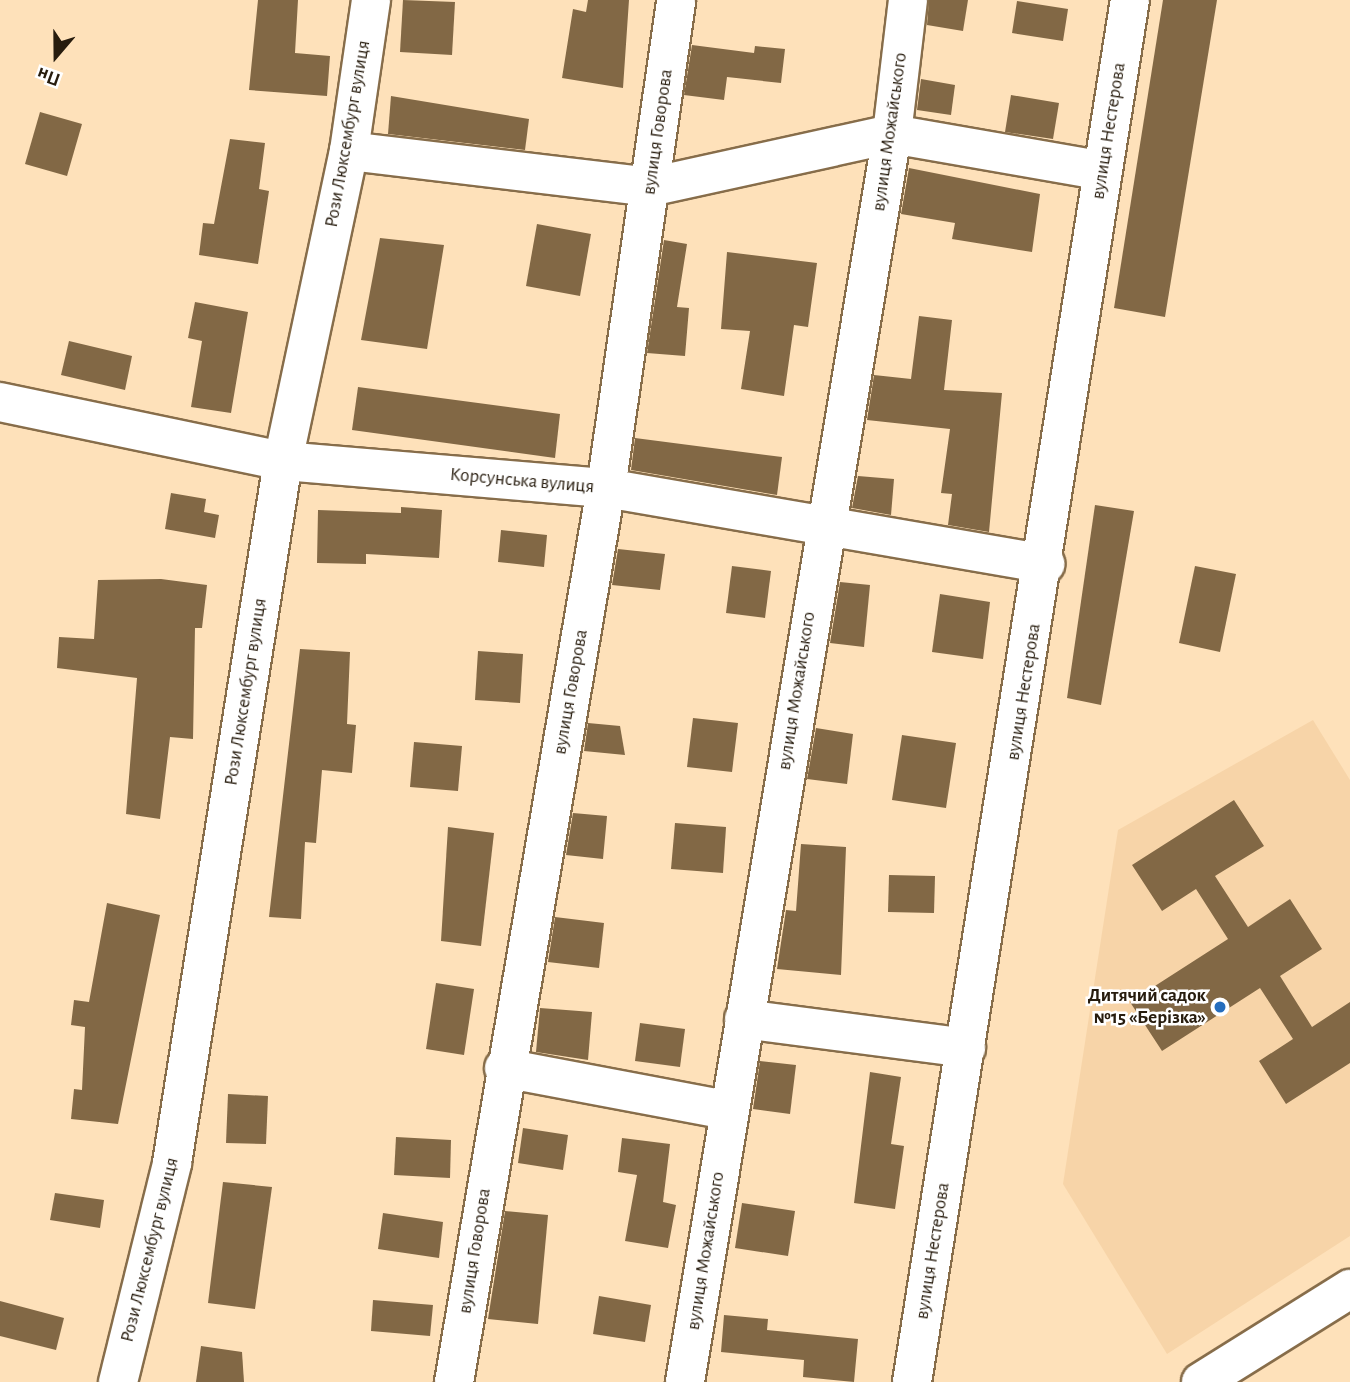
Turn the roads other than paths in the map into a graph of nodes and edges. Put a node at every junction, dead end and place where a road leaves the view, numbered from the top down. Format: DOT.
graph roads {
  1 [pos="371,0"];
  2 [pos="676,0"];
  3 [pos="908,0"];
  4 [pos="1130,0"];
  5 [pos="892,134"];
  6 [pos="349,152"];
  7 [pos="1103,171"];
  8 [pos="650,187"];
  9 [pos="0,402"];
  10 [pos="283,461"];
  11 [pos="606,488"];
  12 [pos="823,526"];
  13 [pos="1045,564"];
  14 [pos="744,1018"];
  15 [pos="966,1048"];
  16 [pos="504,1068"];
  17 [pos="727,1110"];
  18 [pos="1350,1289"];
  19 [pos="118,1382"];
  20 [pos="454,1382"];
  21 [pos="685,1382"];
  22 [pos="912,1382"];
  23 [pos="1201,1382"];
  1 -- 6 [label="street, Рози Люксембург вулиця"];
  2 -- 8 [label="street, вулиця Говорова"];
  3 -- 5 [label="street, вулиця Можайського"];
  4 -- 7 [label="street, вулиця Нестерова"];
  5 -- 7 [label="street"];
  5 -- 8 [label="street"];
  5 -- 12 [label="street, вулиця Можайського"];
  6 -- 8 [label="street"];
  6 -- 10 [label="street, Рози Люксембург вулиця"];
  7 -- 13 [label="street, вулиця Нестерова"];
  8 -- 11 [label="street, вулиця Говорова"];
  9 -- 10 [label="street, Корсунська вулиця"];
  10 -- 11 [label="street, Корсунська вулиця"];
  10 -- 19 [label="street, Рози Люксембург вулиця"];
  11 -- 12 [label="street, Корсунська вулиця"];
  11 -- 16 [label="street, вулиця Говорова"];
  12 -- 13 [label="street, Корсунська вулиця"];
  12 -- 14 [label="street, вулиця Можайського"];
  13 -- 15 [label="street, вулиця Нестерова"];
  14 -- 15 [label="street"];
  14 -- 17 [label="street, вулиця Можайського"];
  15 -- 22 [label="street, вулиця Нестерова"];
  16 -- 17 [label="street"];
  16 -- 20 [label="street, вулиця Говорова"];
  17 -- 21 [label="street, вулиця Можайського"];
  18 -- 23 [label="street"];
}
